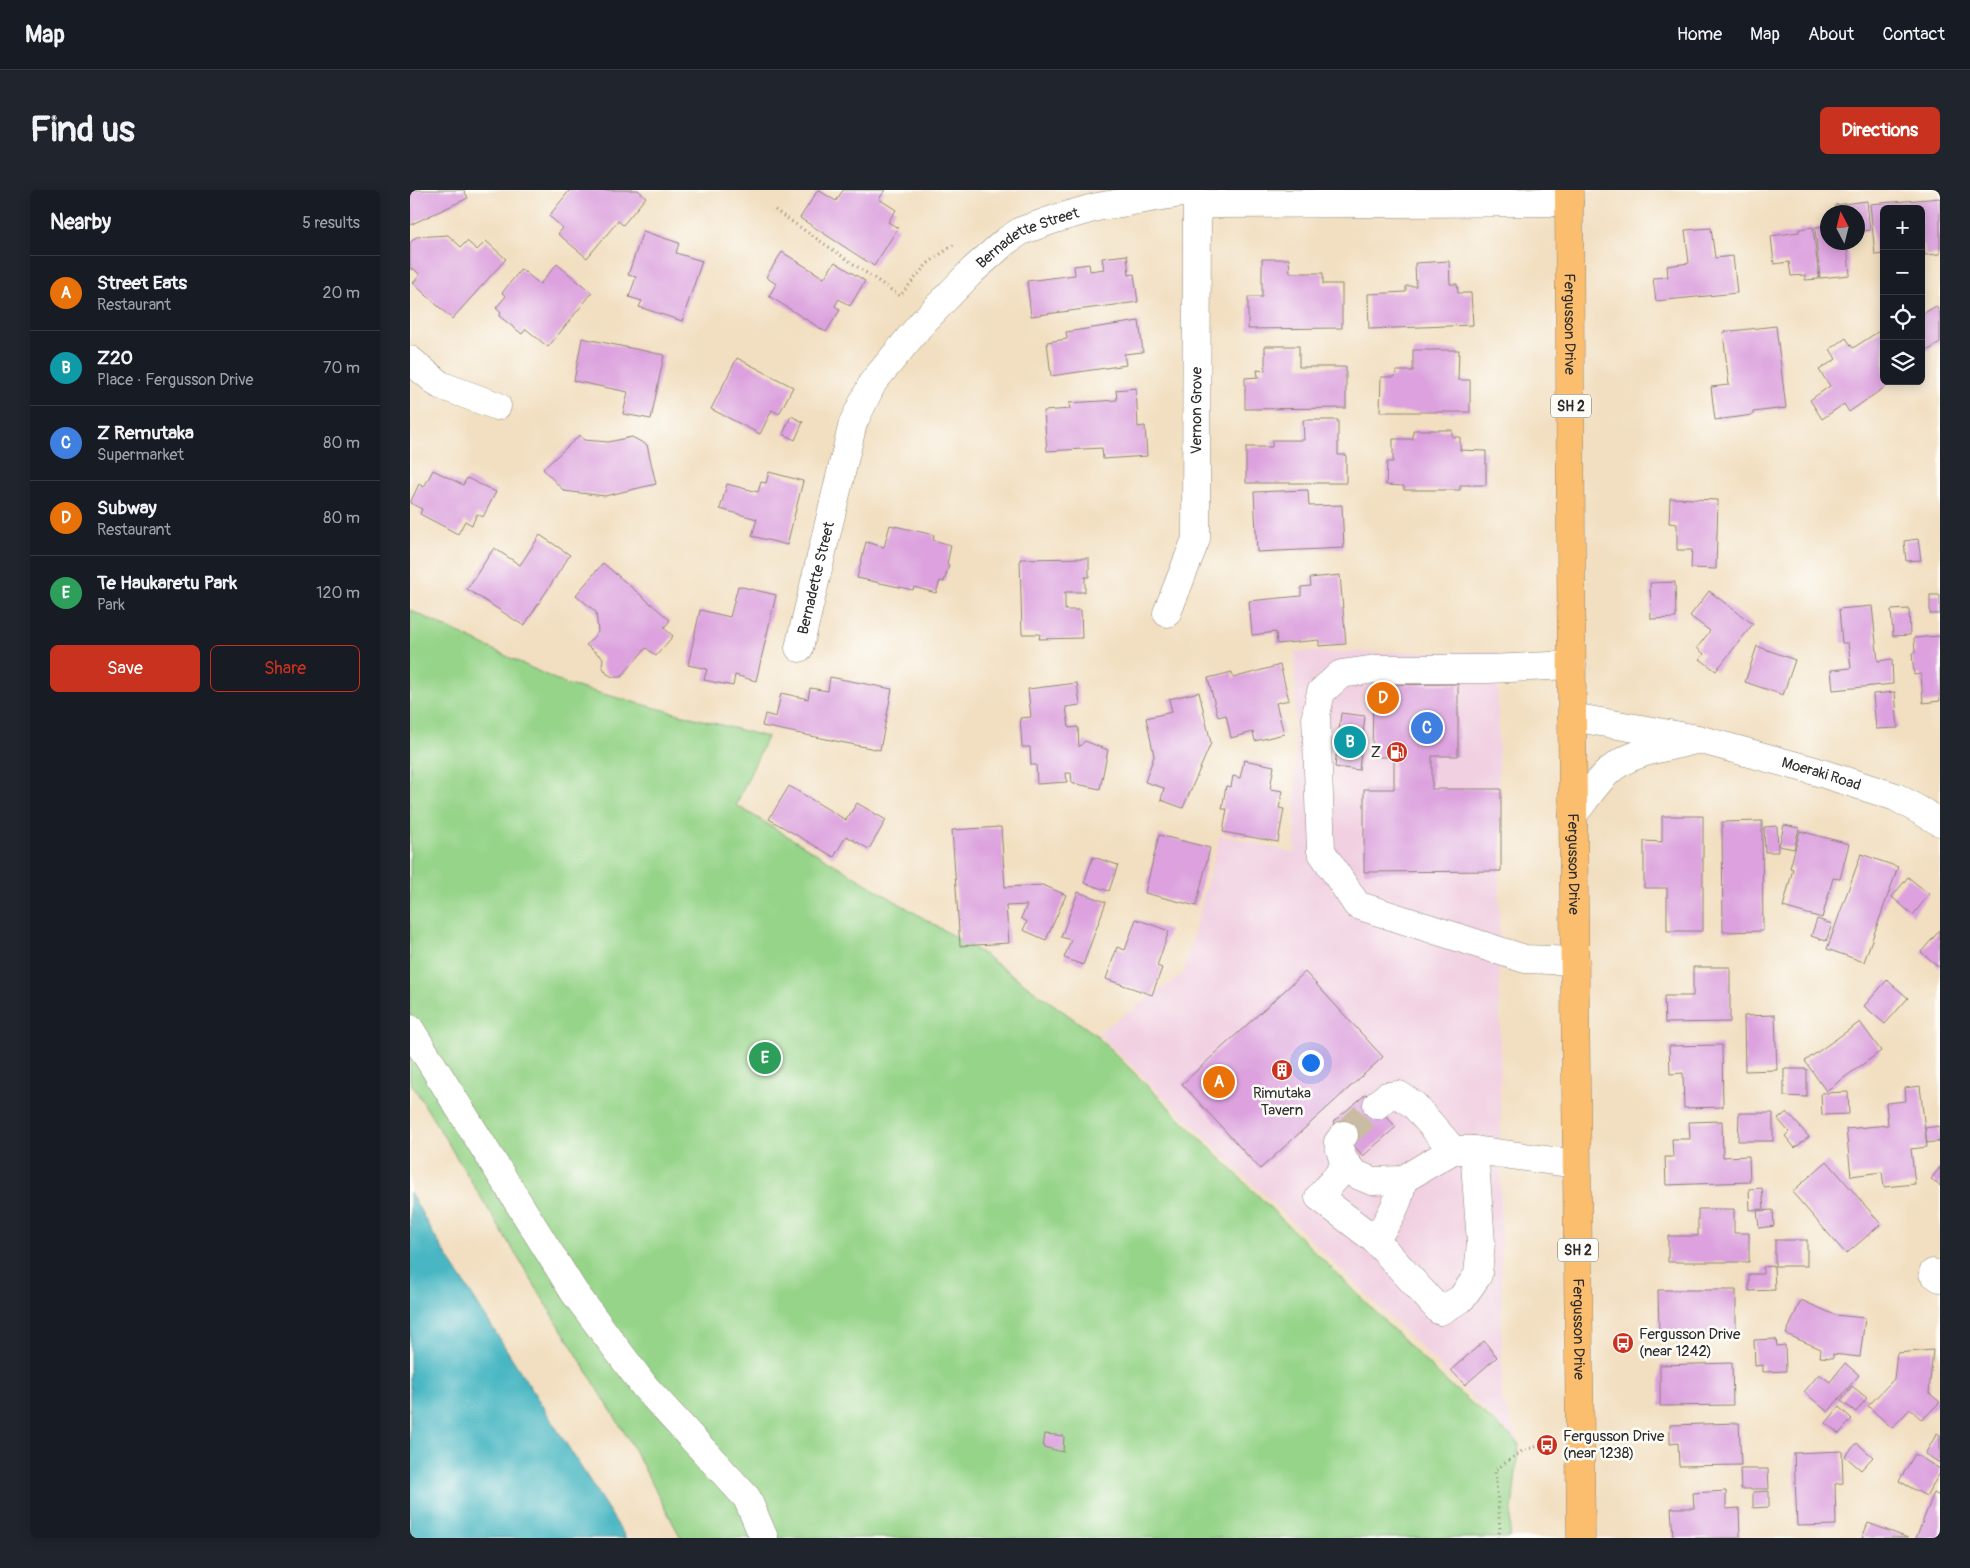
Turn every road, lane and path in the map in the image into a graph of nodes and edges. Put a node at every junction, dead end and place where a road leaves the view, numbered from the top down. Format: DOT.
graph roads {
  1 [pos="1190,195"];
  2 [pos="1569,196"];
  3 [pos="774,210"];
  4 [pos="909,284"];
  5 [pos="410,360"];
  6 [pos="497,406"];
  7 [pos="1168,613"];
  8 [pos="799,648"];
  9 [pos="1572,665"];
  10 [pos="1572,716"];
  11 [pos="1698,740"];
  12 [pos="1573,815"];
  13 [pos="1940,822"];
  14 [pos="1575,961"];
  15 [pos="410,1029"];
  16 [pos="1377,1105"];
  17 [pos="1344,1135"];
  18 [pos="1464,1150"];
  19 [pos="1576,1164"];
  20 [pos="1347,1165"];
  21 [pos="1402,1180"];
  22 [pos="1375,1240"];
  23 [pos="1538,1446"];
  24 [pos="764,1538"];
  25 [pos="1498,1538"];
  26 [pos="1581,1538"];
  1 -- 2 [label="street, Bernadette Street"];
  1 -- 7 [label="street, Vernon Grove"];
  1 -- 8 [label="street, Bernadette Street"];
  2 -- 9 [label="highway, Fergusson Drive / SH 2"];
  3 -- 4 [label="path"];
  5 -- 6 [label="street"];
  9 -- 10 [label="highway, Fergusson Drive / SH 2"];
  9 -- 14 [label="street"];
  10 -- 11 [label="street, Moeraki Road"];
  10 -- 12 [label="highway, Fergusson Drive / SH 2"];
  11 -- 12 [label="street, Moeraki Road"];
  11 -- 13 [label="street, Moeraki Road"];
  12 -- 14 [label="highway, Fergusson Drive / SH 2"];
  14 -- 19 [label="highway, Fergusson Drive / SH 2"];
  15 -- 24 [label="street"];
  16 -- 18 [label="street"];
  17 -- 20 [label="street"];
  18 -- 19 [label="street"];
  18 -- 21 [label="street"];
  18 -- 22 [label="street"];
  19 -- 26 [label="highway, Fergusson Drive / SH 2"];
  20 -- 21 [label="street"];
  20 -- 22 [label="street"];
  21 -- 22 [label="street"];
  23 -- 25 [label="path"];
}
